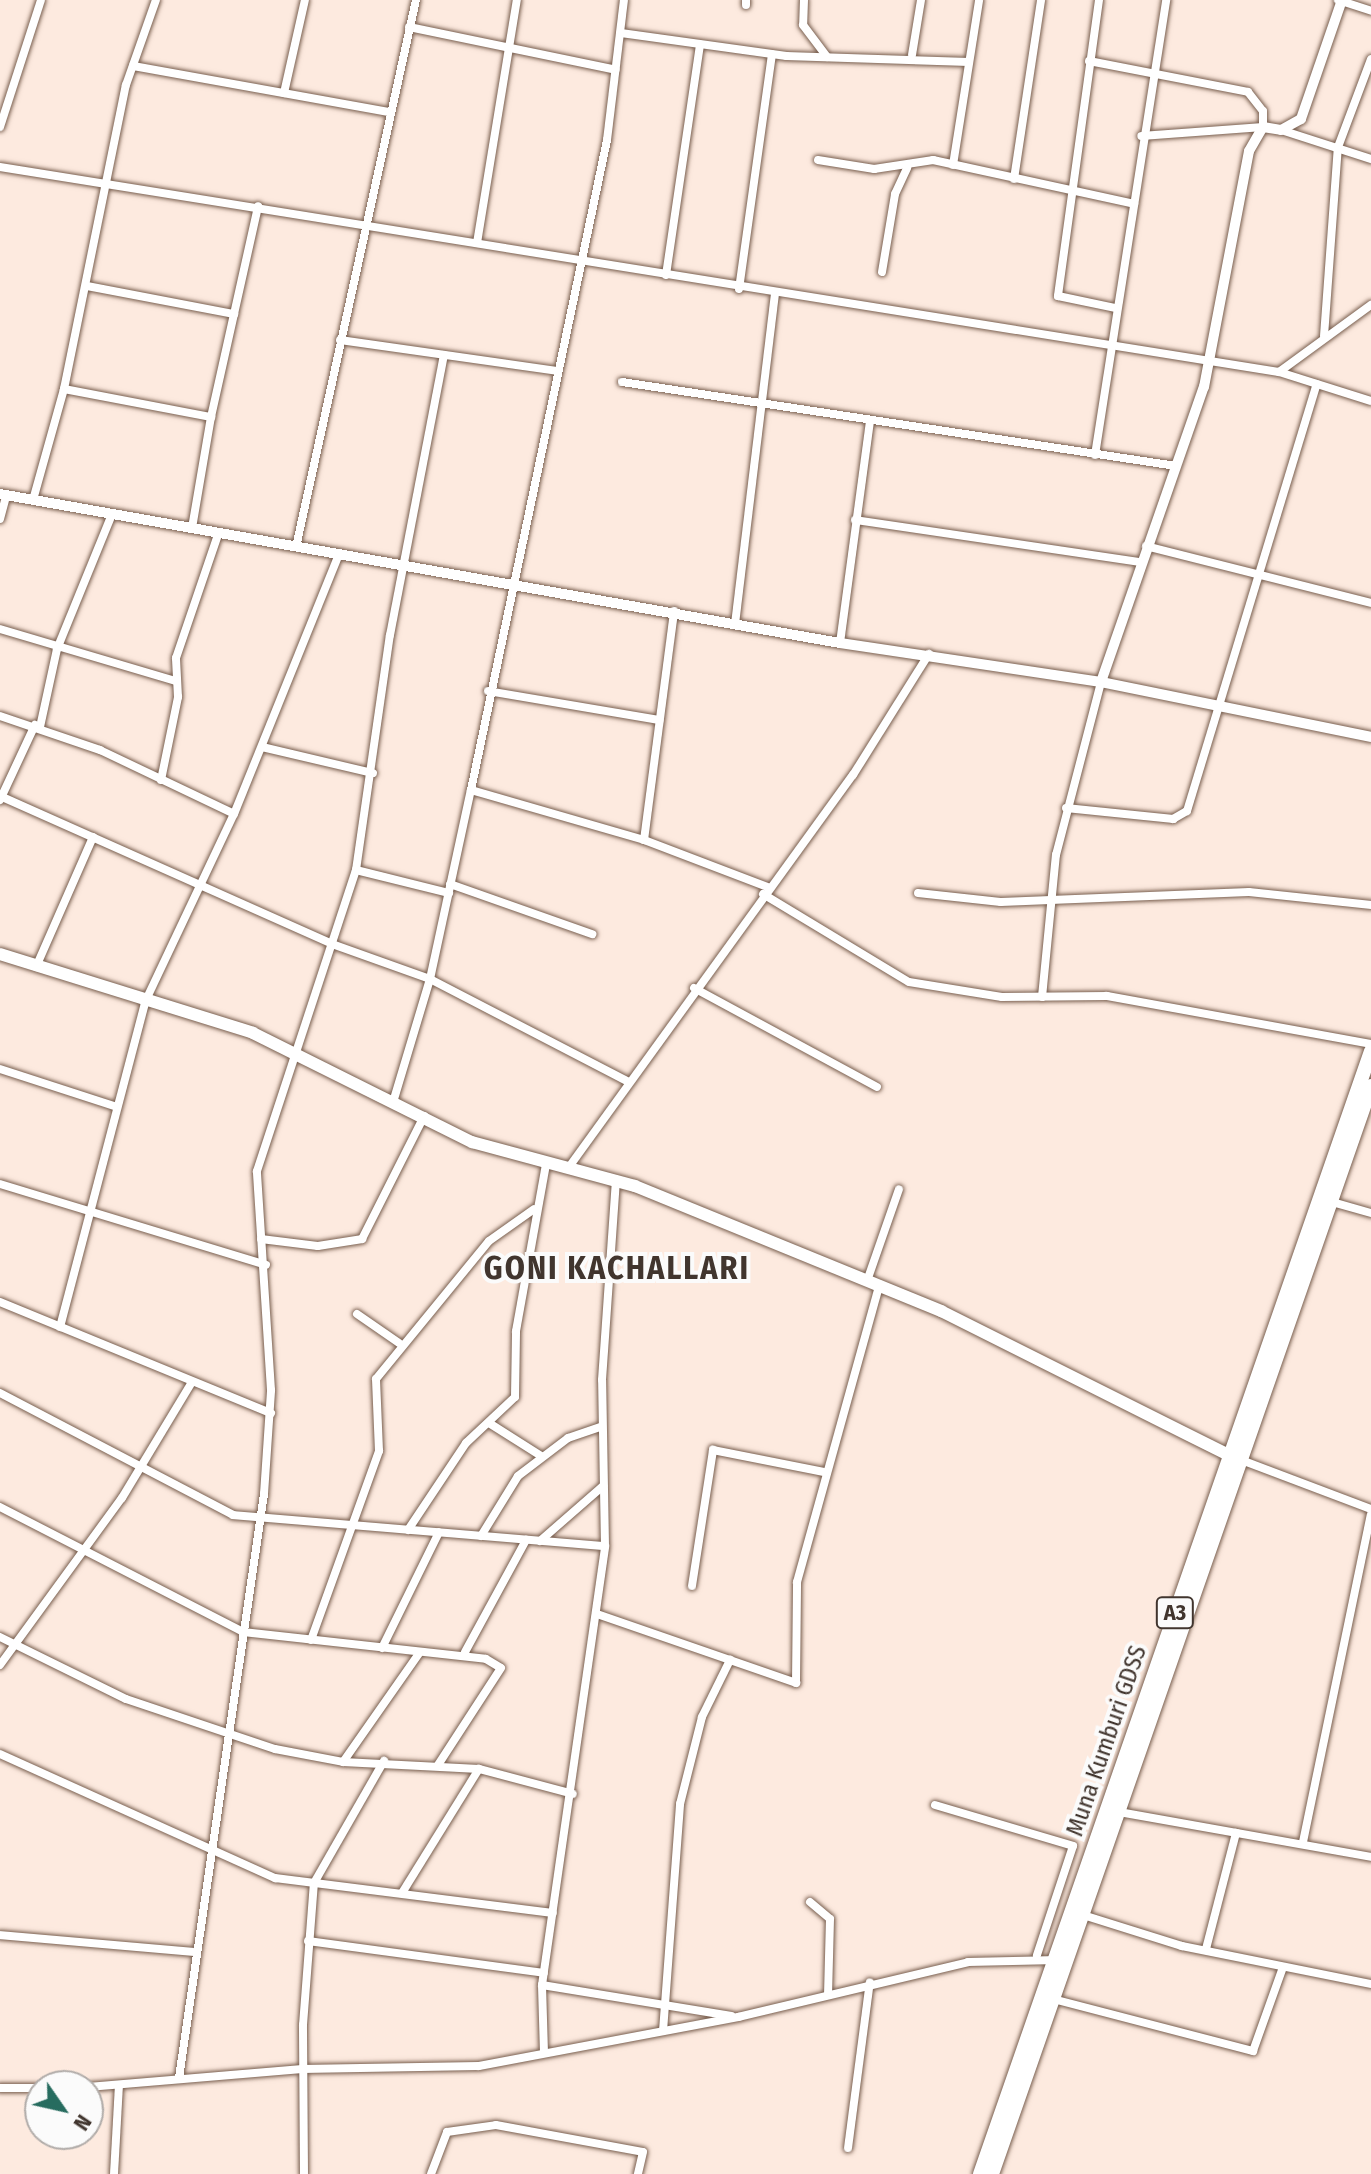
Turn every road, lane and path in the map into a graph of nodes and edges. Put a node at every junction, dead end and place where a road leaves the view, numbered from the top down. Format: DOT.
graph roads {
  1 [pos="41,0"];
  2 [pos="156,0"];
  3 [pos="305,0"];
  4 [pos="416,0"];
  5 [pos="517,0"];
  6 [pos="624,0"];
  7 [pos="804,0"];
  8 [pos="921,0"];
  9 [pos="979,0"];
  10 [pos="1041,0"];
  11 [pos="1099,0"];
  12 [pos="1166,0"];
  13 [pos="1341,0"];
  14 [pos="1371,11"];
  15 [pos="409,27"];
  16 [pos="621,33"];
  17 [pos="700,44"];
  18 [pos="511,45"];
  19 [pos="772,54"];
  20 [pos="912,55"];
  21 [pos="827,57"];
  22 [pos="1371,59"];
  23 [pos="1089,61"];
  24 [pos="969,62"];
  25 [pos="133,66"];
  26 [pos="616,70"];
  27 [pos="1149,75"];
  28 [pos="0,82"];
  29 [pos="11,85"];
  30 [pos="284,93"];
  31 [pos="389,112"];
  32 [pos="0,127"];
  33 [pos="1263,127"];
  34 [pos="1281,130"];
  35 [pos="1141,136"];
  36 [pos="1338,147"];
  37 [pos="1371,159"];
  38 [pos="818,160"];
  39 [pos="953,165"];
  40 [pos="0,167"];
  41 [pos="907,168"];
  42 [pos="1014,179"];
  43 [pos="104,181"];
  44 [pos="1069,191"];
  45 [pos="1134,204"];
  46 [pos="258,206"];
  47 [pos="365,224"];
  48 [pos="477,243"];
  49 [pos="581,259"];
  50 [pos="882,272"];
  51 [pos="666,275"];
  52 [pos="87,286"];
  53 [pos="739,289"];
  54 [pos="775,293"];
  55 [pos="1371,305"];
  56 [pos="1115,308"];
  57 [pos="234,314"];
  58 [pos="1324,336"];
  59 [pos="340,340"];
  60 [pos="1111,348"];
  61 [pos="444,355"];
  62 [pos="1211,361"];
  63 [pos="557,371"];
  64 [pos="1279,372"];
  65 [pos="622,382"];
  66 [pos="1317,384"];
  67 [pos="64,389"];
  68 [pos="1371,401"];
  69 [pos="761,408"];
  70 [pos="211,417"];
  71 [pos="870,422"];
  72 [pos="1095,455"];
  73 [pos="1176,466"];
  74 [pos="3,495"];
  75 [pos="33,500"];
  76 [pos="112,514"];
  77 [pos="0,519"];
  78 [pos="855,520"];
  79 [pos="192,528"];
  80 [pos="219,532"];
  81 [pos="1146,546"];
  82 [pos="296,547"];
  83 [pos="339,554"];
  84 [pos="1140,562"];
  85 [pos="405,566"];
  86 [pos="1255,575"];
  87 [pos="511,585"];
  88 [pos="1371,603"];
  89 [pos="674,611"];
  90 [pos="735,624"];
  91 [pos="0,629"];
  92 [pos="840,643"];
  93 [pos="57,649"];
  94 [pos="929,654"];
  95 [pos="176,681"];
  96 [pos="1101,682"];
  97 [pos="488,691"];
  98 [pos="1216,706"];
  99 [pos="0,716"];
  100 [pos="660,720"];
  101 [pos="37,726"];
  102 [pos="1371,737"];
  103 [pos="262,747"];
  104 [pos="373,773"];
  105 [pos="161,780"];
  106 [pos="471,790"];
  107 [pos="1,797"];
  108 [pos="1066,808"];
  109 [pos="234,814"];
  110 [pos="93,837"];
  111 [pos="644,840"];
  112 [pos="356,870"];
  113 [pos="199,884"];
  114 [pos="449,889"];
  115 [pos="765,891"];
  116 [pos="918,893"];
  117 [pos="1049,900"];
  118 [pos="1371,905"];
  119 [pos="592,934"];
  120 [pos="332,944"];
  121 [pos="0,954"];
  122 [pos="36,967"];
  123 [pos="430,979"];
  124 [pos="694,988"];
  125 [pos="1042,997"];
  126 [pos="145,1002"];
  127 [pos="1371,1044"];
  128 [pos="296,1051"];
  129 [pos="1371,1051"];
  130 [pos="0,1069"];
  131 [pos="627,1081"];
  132 [pos="1371,1086"];
  133 [pos="877,1087"];
  134 [pos="394,1099"];
  135 [pos="114,1106"];
  136 [pos="424,1116"];
  137 [pos="546,1164"];
  138 [pos="569,1167"];
  139 [pos="616,1179"];
  140 [pos="0,1184"];
  141 [pos="899,1189"];
  142 [pos="1332,1202"];
  143 [pos="534,1209"];
  144 [pos="91,1210"];
  145 [pos="1371,1213"];
  146 [pos="261,1239"];
  147 [pos="266,1265"];
  148 [pos="873,1284"];
  149 [pos="0,1302"];
  150 [pos="357,1314"];
  151 [pos="60,1327"];
  152 [pos="399,1343"];
  153 [pos="192,1382"];
  154 [pos="0,1393"];
  155 [pos="271,1413"];
  156 [pos="489,1423"];
  157 [pos="600,1427"];
  158 [pos="541,1456"];
  159 [pos="1235,1458"];
  160 [pos="141,1468"];
  161 [pos="824,1472"];
  162 [pos="603,1486"];
  163 [pos="0,1507"];
  164 [pos="1371,1512"];
  165 [pos="261,1515"];
  166 [pos="346,1525"];
  167 [pos="408,1530"];
  168 [pos="439,1532"];
  169 [pos="481,1536"];
  170 [pos="526,1540"];
  171 [pos="540,1541"];
  172 [pos="605,1546"];
  173 [pos="82,1552"];
  174 [pos="692,1586"];
  175 [pos="597,1614"];
  176 [pos="243,1632"];
  177 [pos="0,1637"];
  178 [pos="311,1640"];
  179 [pos="13,1646"];
  180 [pos="382,1648"];
  181 [pos="420,1652"];
  182 [pos="465,1652"];
  183 [pos="730,1660"];
  184 [pos="0,1665"];
  185 [pos="229,1735"];
  186 [pos="0,1754"];
  187 [pos="384,1761"];
  188 [pos="343,1762"];
  189 [pos="438,1765"];
  190 [pos="479,1769"];
  191 [pos="573,1794"];
  192 [pos="935,1805"];
  193 [pos="1119,1812"];
  194 [pos="1236,1833"];
  195 [pos="1303,1842"];
  196 [pos="211,1847"];
  197 [pos="1371,1857"];
  198 [pos="314,1883"];
  199 [pos="402,1893"];
  200 [pos="810,1902"];
  201 [pos="553,1913"];
  202 [pos="1083,1915"];
  203 [pos="0,1935"];
  204 [pos="308,1941"];
  205 [pos="1206,1949"];
  206 [pos="193,1952"];
  207 [pos="1037,1955"];
  208 [pos="1060,1961"];
  209 [pos="1283,1967"];
  210 [pos="544,1973"];
  211 [pos="870,1982"];
  212 [pos="1371,1984"];
  213 [pos="542,1985"];
  214 [pos="828,1993"];
  215 [pos="1053,1999"];
  216 [pos="661,2005"];
  217 [pos="738,2017"];
  218 [pos="663,2031"];
  219 [pos="544,2053"];
  220 [pos="302,2069"];
  221 [pos="179,2078"];
  222 [pos="119,2085"];
  223 [pos="104,2086"];
  224 [pos="0,2088"];
  225 [pos="24,2088"];
  226 [pos="848,2148"];
  227 [pos="114,2174"];
  228 [pos="304,2174"];
  229 [pos="431,2174"];
  230 [pos="638,2174"];
  231 [pos="980,2174"];
  232 [pos="992,2174"];
  1 -- 29 [label="street"];
  2 -- 25 [label="street"];
  3 -- 30 [label="street"];
  4 -- 15 [label="street"];
  5 -- 18 [label="street"];
  6 -- 16 [label="street"];
  7 -- 21 [label="street"];
  8 -- 20 [label="street"];
  9 -- 24 [label="street"];
  10 -- 42 [label="street"];
  11 -- 23 [label="street"];
  12 -- 27 [label="street"];
  13 -- 14 [label="street"];
  13 -- 34 [label="street"];
  15 -- 18 [label="street"];
  15 -- 31 [label="street"];
  16 -- 17 [label="street"];
  16 -- 26 [label="street"];
  17 -- 19 [label="street"];
  17 -- 51 [label="street"];
  18 -- 26 [label="street"];
  18 -- 48 [label="street"];
  19 -- 21 [label="street"];
  19 -- 53 [label="street"];
  20 -- 21 [label="street"];
  20 -- 24 [label="street"];
  22 -- 36 [label="street"];
  23 -- 27 [label="street"];
  23 -- 44 [label="street"];
  24 -- 39 [label="street"];
  25 -- 30 [label="street"];
  25 -- 43 [label="street"];
  26 -- 49 [label="street"];
  27 -- 33 [label="street"];
  27 -- 35 [label="street"];
  28 -- 29 [label="street"];
  29 -- 32 [label="street"];
  30 -- 31 [label="street"];
  31 -- 47 [label="street"];
  33 -- 34 [label="street"];
  33 -- 35 [label="street"];
  33 -- 62 [label="street"];
  34 -- 36 [label="street"];
  35 -- 45 [label="street"];
  36 -- 37 [label="street"];
  36 -- 58 [label="street"];
  38 -- 41 [label="street"];
  39 -- 41 [label="street"];
  39 -- 42 [label="street"];
  40 -- 43 [label="street"];
  41 -- 50 [label="street"];
  42 -- 44 [label="street"];
  43 -- 46 [label="street"];
  43 -- 52 [label="street"];
  44 -- 45 [label="street"];
  44 -- 56 [label="street"];
  45 -- 56 [label="street"];
  46 -- 47 [label="street"];
  46 -- 57 [label="street"];
  47 -- 48 [label="street"];
  47 -- 59 [label="street"];
  48 -- 49 [label="street"];
  49 -- 51 [label="street"];
  49 -- 63 [label="street"];
  51 -- 53 [label="street"];
  52 -- 57 [label="street"];
  52 -- 67 [label="street"];
  53 -- 54 [label="street"];
  54 -- 60 [label="street"];
  54 -- 69 [label="street"];
  55 -- 58 [label="street"];
  56 -- 60 [label="street"];
  57 -- 70 [label="street"];
  58 -- 64 [label="street"];
  59 -- 61 [label="street"];
  59 -- 82 [label="street"];
  60 -- 62 [label="street"];
  60 -- 72 [label="street"];
  61 -- 63 [label="street"];
  61 -- 85 [label="street"];
  62 -- 64 [label="street"];
  62 -- 73 [label="street"];
  63 -- 87 [label="street"];
  64 -- 66 [label="street"];
  65 -- 69 [label="street"];
  66 -- 68 [label="street"];
  66 -- 86 [label="street"];
  67 -- 70 [label="street"];
  67 -- 75 [label="street"];
  69 -- 71 [label="street"];
  69 -- 90 [label="street"];
  70 -- 79 [label="street"];
  71 -- 72 [label="street"];
  71 -- 78 [label="street"];
  72 -- 73 [label="street"];
  73 -- 81 [label="street"];
  74 -- 75 [label="street"];
  74 -- 77 [label="street"];
  75 -- 76 [label="street"];
  76 -- 79 [label="street"];
  76 -- 93 [label="street"];
  78 -- 84 [label="street"];
  78 -- 92 [label="street"];
  79 -- 80 [label="street"];
  80 -- 82 [label="street"];
  80 -- 95 [label="street"];
  81 -- 84 [label="street"];
  81 -- 86 [label="street"];
  82 -- 83 [label="street"];
  83 -- 85 [label="street"];
  83 -- 103 [label="street"];
  84 -- 96 [label="street"];
  85 -- 87 [label="street"];
  85 -- 104 [label="street"];
  86 -- 88 [label="street"];
  86 -- 98 [label="street"];
  87 -- 89 [label="street"];
  87 -- 97 [label="street"];
  89 -- 90 [label="street"];
  89 -- 100 [label="street"];
  90 -- 92 [label="street"];
  91 -- 93 [label="street"];
  92 -- 94 [label="street"];
  93 -- 95 [label="street"];
  93 -- 101 [label="street"];
  94 -- 96 [label="street"];
  94 -- 115 [label="street"];
  95 -- 105 [label="street"];
  96 -- 98 [label="street"];
  96 -- 108 [label="street"];
  97 -- 100 [label="street"];
  97 -- 106 [label="street"];
  98 -- 102 [label="street"];
  98 -- 108 [label="street"];
  99 -- 101 [label="street"];
  100 -- 111 [label="street"];
  101 -- 105 [label="street"];
  101 -- 107 [label="street"];
  103 -- 104 [label="street"];
  103 -- 109 [label="street"];
  104 -- 112 [label="street"];
  105 -- 109 [label="street"];
  106 -- 111 [label="street"];
  106 -- 114 [label="street"];
  107 -- 110 [label="street"];
  108 -- 117 [label="street"];
  109 -- 113 [label="street"];
  110 -- 113 [label="street"];
  110 -- 122 [label="street"];
  111 -- 115 [label="street"];
  112 -- 114 [label="street"];
  112 -- 120 [label="street"];
  113 -- 120 [label="street"];
  113 -- 126 [label="street"];
  114 -- 119 [label="street"];
  114 -- 123 [label="street"];
  115 -- 124 [label="street"];
  115 -- 125 [label="street"];
  116 -- 117 [label="street"];
  117 -- 118 [label="street"];
  117 -- 125 [label="street"];
  120 -- 123 [label="street"];
  120 -- 128 [label="street"];
  121 -- 122 [label="main road"];
  122 -- 126 [label="main road"];
  123 -- 131 [label="street"];
  123 -- 134 [label="street"];
  124 -- 131 [label="street"];
  124 -- 133 [label="street"];
  125 -- 127 [label="street"];
  126 -- 128 [label="main road"];
  126 -- 135 [label="street"];
  128 -- 134 [label="main road"];
  128 -- 146 [label="street"];
  129 -- 159 [label="highway, Muna Kumburi GDSS / A3"];
  130 -- 135 [label="street"];
  131 -- 138 [label="street"];
  132 -- 142 [label="highway, Muna Kumburi GDSS / A3"];
  134 -- 136 [label="main road"];
  135 -- 144 [label="street"];
  136 -- 137 [label="main road"];
  136 -- 146 [label="street"];
  137 -- 138 [label="main road"];
  137 -- 143 [label="street"];
  138 -- 139 [label="main road"];
  139 -- 148 [label="main road"];
  139 -- 157 [label="street"];
  140 -- 144 [label="street"];
  141 -- 148 [label="street"];
  142 -- 145 [label="street"];
  142 -- 159 [label="highway, Muna Kumburi GDSS / A3"];
  143 -- 152 [label="street"];
  143 -- 156 [label="street"];
  144 -- 147 [label="street"];
  144 -- 151 [label="street"];
  146 -- 147 [label="street"];
  147 -- 155 [label="street"];
  148 -- 159 [label="main road"];
  148 -- 161 [label="street"];
  149 -- 151 [label="street"];
  150 -- 152 [label="street"];
  151 -- 153 [label="street"];
  152 -- 166 [label="street"];
  153 -- 155 [label="street"];
  153 -- 160 [label="street"];
  154 -- 160 [label="street"];
  155 -- 165 [label="street"];
  156 -- 158 [label="street"];
  156 -- 167 [label="street"];
  157 -- 158 [label="street"];
  157 -- 162 [label="street"];
  158 -- 169 [label="street"];
  159 -- 164 [label="street"];
  159 -- 193 [label="highway, Muna Kumburi GDSS / A3"];
  159 -- 208 [label="highway, Muna Kumburi GDSS / A3"];
  160 -- 165 [label="street"];
  160 -- 173 [label="street"];
  161 -- 174 [label="street"];
  161 -- 183 [label="street"];
  162 -- 171 [label="street"];
  162 -- 172 [label="street"];
  163 -- 173 [label="street"];
  164 -- 195 [label="street"];
  165 -- 166 [label="street"];
  165 -- 176 [label="street"];
  166 -- 167 [label="street"];
  166 -- 178 [label="street"];
  167 -- 168 [label="street"];
  168 -- 169 [label="street"];
  168 -- 180 [label="street"];
  169 -- 170 [label="street"];
  170 -- 171 [label="street"];
  170 -- 182 [label="street"];
  171 -- 172 [label="street"];
  172 -- 175 [label="street"];
  173 -- 176 [label="street"];
  173 -- 179 [label="street"];
  175 -- 183 [label="street"];
  175 -- 191 [label="street"];
  176 -- 178 [label="street"];
  176 -- 185 [label="street"];
  177 -- 179 [label="street"];
  178 -- 180 [label="street"];
  179 -- 184 [label="street"];
  179 -- 185 [label="street"];
  180 -- 181 [label="street"];
  181 -- 182 [label="street"];
  181 -- 188 [label="street"];
  182 -- 189 [label="street"];
  183 -- 216 [label="street"];
  185 -- 188 [label="street"];
  185 -- 196 [label="street"];
  186 -- 196 [label="street"];
  187 -- 188 [label="street"];
  187 -- 189 [label="street"];
  187 -- 198 [label="street"];
  189 -- 190 [label="street"];
  190 -- 191 [label="street"];
  190 -- 199 [label="street"];
  191 -- 201 [label="street"];
  192 -- 207 [label="street"];
  193 -- 194 [label="street"];
  193 -- 202 [label="highway, Muna Kumburi GDSS / A3"];
  194 -- 195 [label="street"];
  194 -- 205 [label="street"];
  195 -- 197 [label="street"];
  196 -- 198 [label="street"];
  196 -- 206 [label="street"];
  198 -- 199 [label="street"];
  198 -- 204 [label="street"];
  199 -- 201 [label="street"];
  200 -- 214 [label="street"];
  201 -- 210 [label="street"];
  202 -- 205 [label="street"];
  202 -- 208 [label="highway, Muna Kumburi GDSS / A3"];
  203 -- 206 [label="street"];
  204 -- 210 [label="street"];
  204 -- 220 [label="street"];
  205 -- 209 [label="street"];
  206 -- 221 [label="street"];
  207 -- 208 [label="street"];
  207 -- 211 [label="street"];
  208 -- 215 [label="highway, Muna Kumburi GDSS / A3"];
  208 -- 231 [label="highway, Muna Kumburi GDSS / A3"];
  209 -- 212 [label="street"];
  209 -- 215 [label="street"];
  210 -- 213 [label="street"];
  211 -- 214 [label="street"];
  211 -- 226 [label="street"];
  213 -- 216 [label="street"];
  213 -- 219 [label="street"];
  214 -- 217 [label="street"];
  215 -- 232 [label="highway, Muna Kumburi GDSS / A3"];
  216 -- 217 [label="street"];
  216 -- 218 [label="street"];
  217 -- 218 [label="street"];
  218 -- 219 [label="street"];
  219 -- 220 [label="street"];
  220 -- 221 [label="street"];
  220 -- 228 [label="street"];
  221 -- 222 [label="street"];
  222 -- 223 [label="street"];
  222 -- 227 [label="street"];
  224 -- 225 [label="street"];
  229 -- 230 [label="street"];
}
